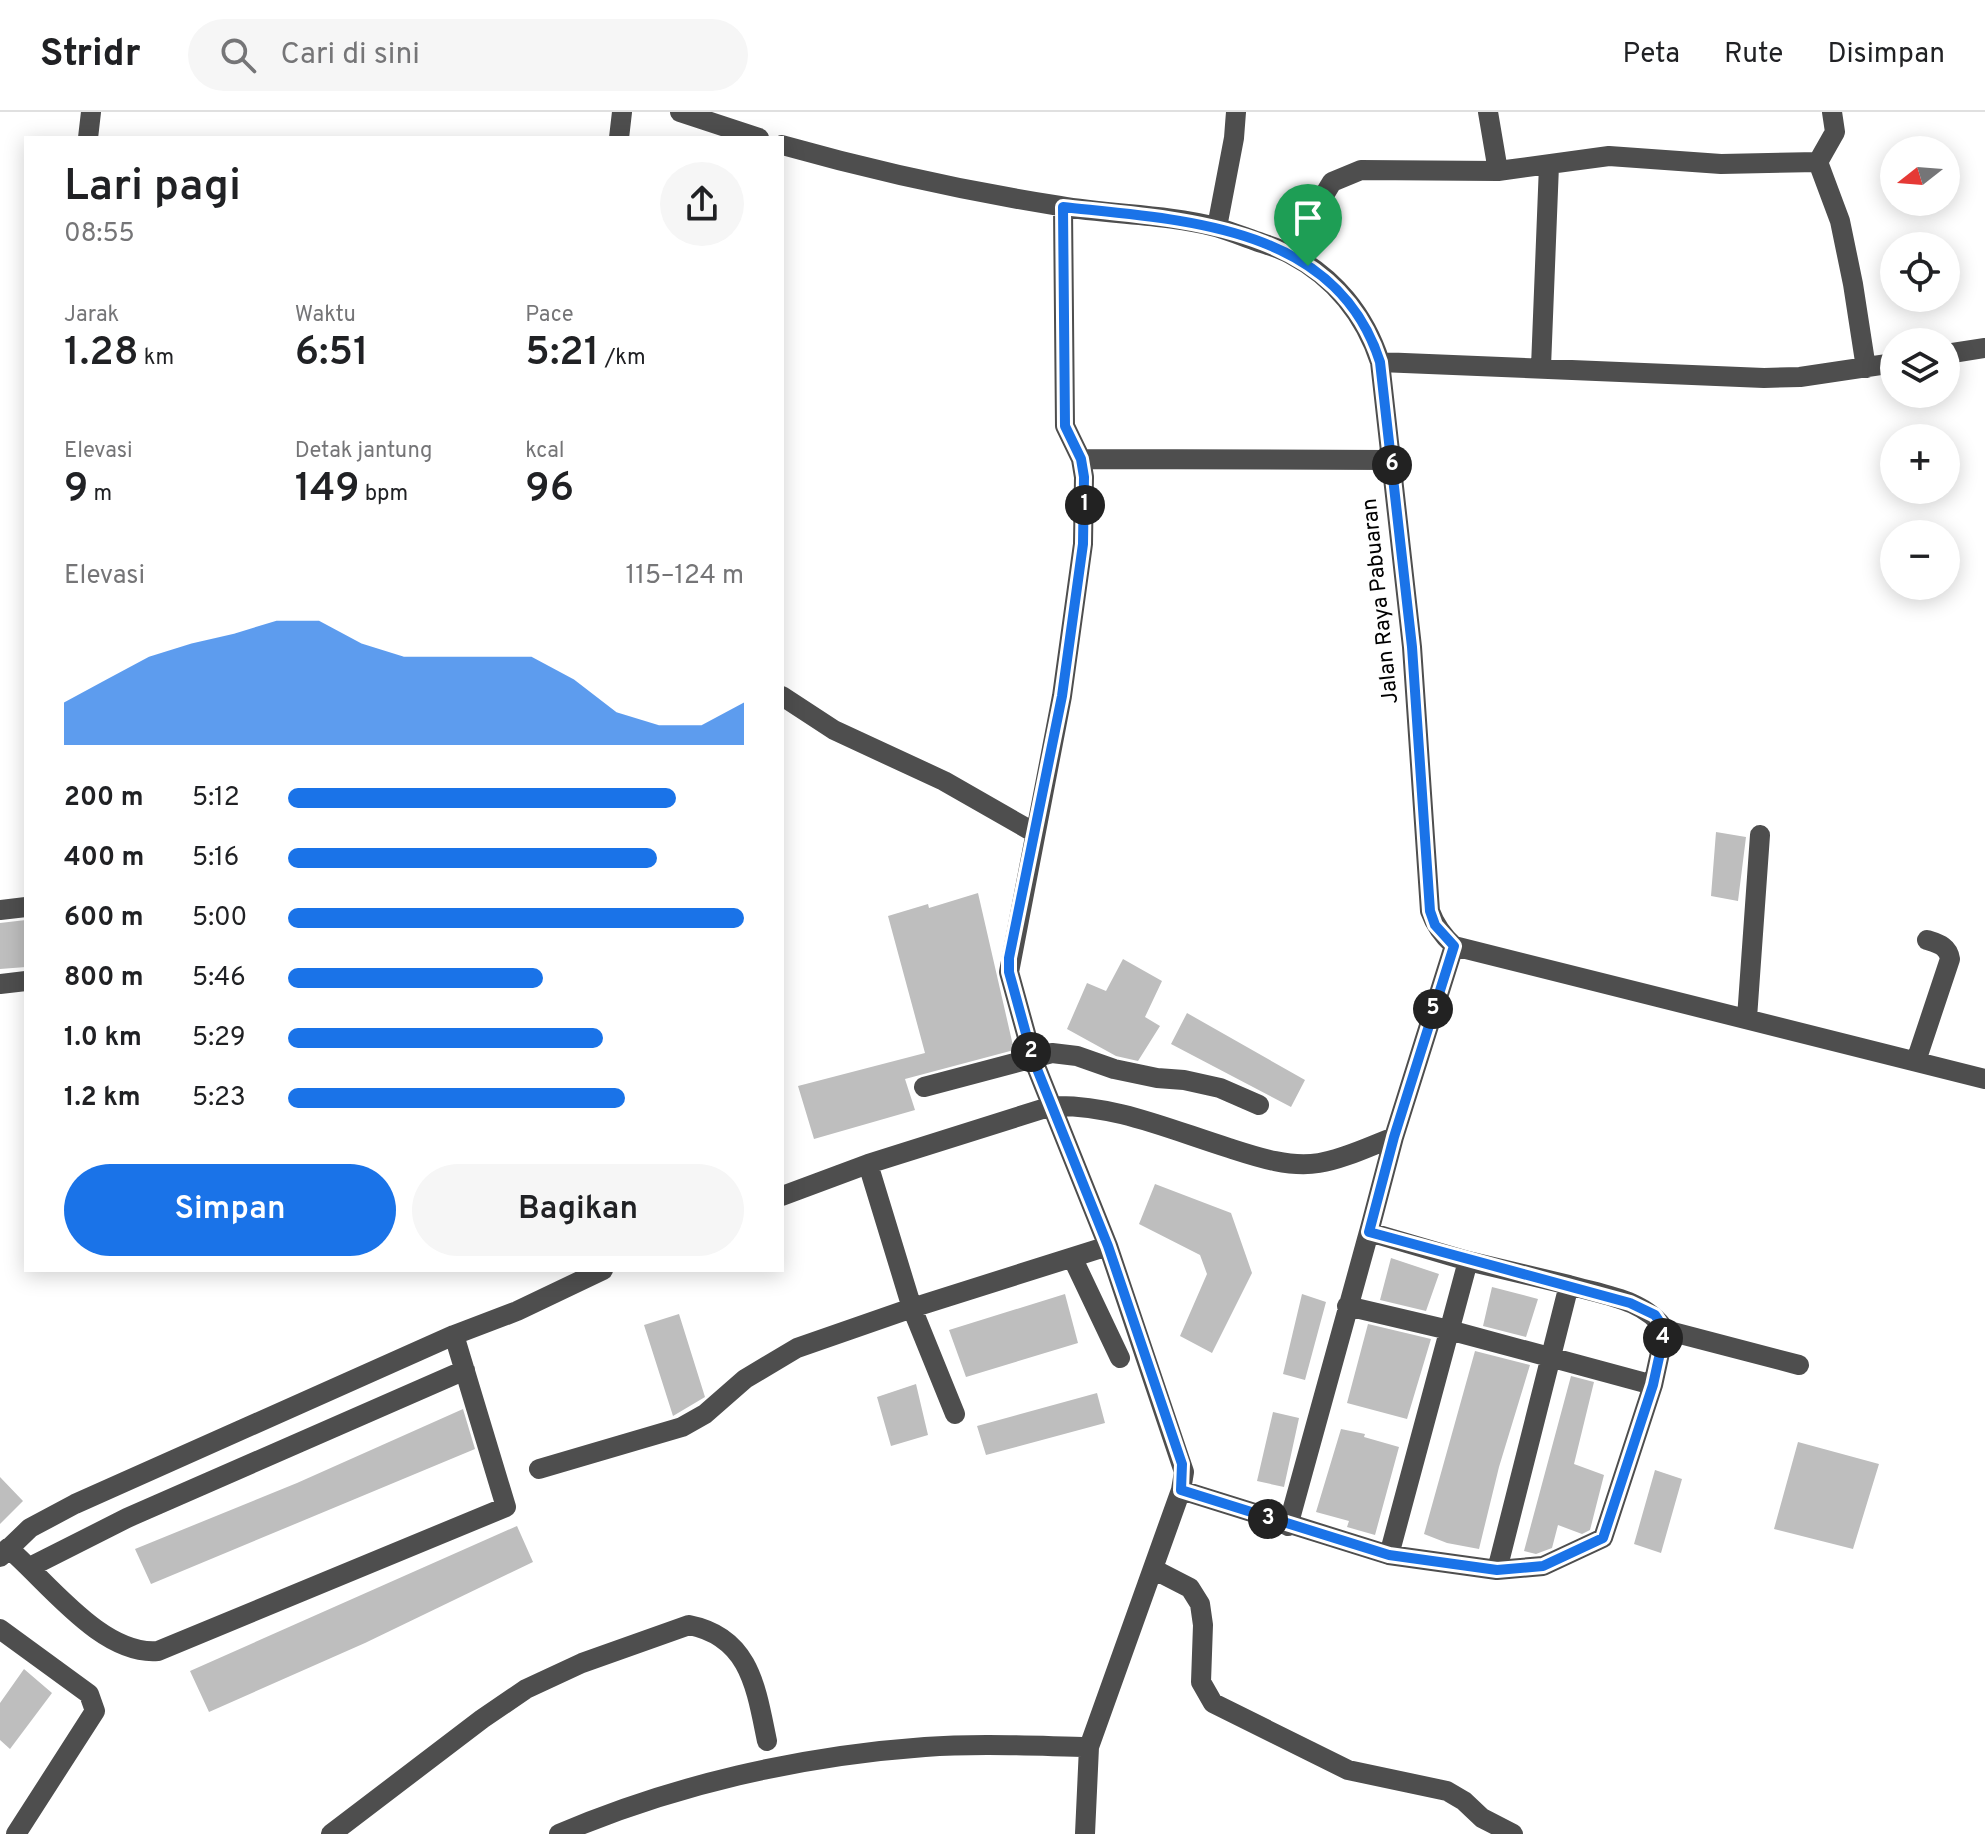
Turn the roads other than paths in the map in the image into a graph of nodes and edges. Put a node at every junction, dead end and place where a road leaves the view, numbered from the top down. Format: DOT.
graph roads {
  1 [pos="91,112"];
  2 [pos="622,112"];
  3 [pos="680,112"];
  4 [pos="1236,112"];
  5 [pos="1488,112"];
  6 [pos="1832,112"];
  7 [pos="722,119"];
  8 [pos="88,136"];
  9 [pos="619,136"];
  10 [pos="755,136"];
  11 [pos="784,146"];
  12 [pos="1818,162"];
  13 [pos="1549,165"];
  14 [pos="1498,171"];
  15 [pos="1063,207"];
  16 [pos="1217,227"];
  17 [pos="1289,253"];
  18 [pos="1985,348"];
  19 [pos="1960,352"];
  20 [pos="1380,362"];
  21 [pos="1880,366"];
  22 [pos="1541,367"];
  23 [pos="1866,368"];
  24 [pos="1081,459"];
  25 [pos="1391,460"];
  26 [pos="784,697"];
  27 [pos="1035,833"];
  28 [pos="1760,835"];
  29 [pos="24,907"];
  30 [pos="0,910"];
  31 [pos="1927,940"];
  32 [pos="1454,946"];
  33 [pos="24,981"];
  34 [pos="0,984"];
  35 [pos="1747,1018"];
  36 [pos="1033,1059"];
  37 [pos="1916,1061"];
  38 [pos="1985,1079"];
  39 [pos="924,1087"];
  40 [pos="1259,1105"];
  41 [pos="1052,1106"];
  42 [pos="1394,1137"];
  43 [pos="868,1164"];
  44 [pos="784,1195"];
  45 [pos="1369,1232"];
  46 [pos="1108,1246"];
  47 [pos="1073,1259"];
  48 [pos="1468,1261"];
  49 [pos="599,1272"];
  50 [pos="1569,1285"];
  51 [pos="1347,1306"];
  52 [pos="912,1308"];
  53 [pos="1449,1330"];
  54 [pos="1665,1330"];
  55 [pos="454,1335"];
  56 [pos="1120,1358"];
  57 [pos="1551,1359"];
  58 [pos="1799,1365"];
  59 [pos="465,1370"];
  60 [pos="1653,1385"];
  61 [pos="955,1414"];
  62 [pos="539,1469"];
  63 [pos="1181,1490"];
  64 [pos="1288,1526"];
  65 [pos="4,1553"];
  66 [pos="1389,1555"];
  67 [pos="30,1567"];
  68 [pos="1153,1569"];
  69 [pos="1497,1570"];
  70 [pos="0,1629"];
  71 [pos="767,1741"];
  72 [pos="1089,1747"];
  73 [pos="16,1834"];
  74 [pos="331,1834"];
  75 [pos="559,1834"];
  76 [pos="1085,1834"];
  77 [pos="1513,1834"];
  1 -- 8 [label="street"];
  2 -- 9 [label="street"];
  3 -- 7 [label="street"];
  4 -- 16 [label="street"];
  5 -- 14 [label="street"];
  6 -- 12 [label="street"];
  7 -- 10 [label="street"];
  11 -- 15 [label="street, Jalan Raya Pabuaran"];
  12 -- 13 [label="street"];
  12 -- 23 [label="street"];
  13 -- 14 [label="street"];
  13 -- 22 [label="street"];
  14 -- 17 [label="street"];
  15 -- 16 [label="street, Jalan Raya Pabuaran"];
  15 -- 24 [label="street"];
  16 -- 17 [label="street, Jalan Raya Pabuaran"];
  17 -- 20 [label="street, Jalan Raya Pabuaran"];
  18 -- 19 [label="street"];
  20 -- 22 [label="street"];
  20 -- 25 [label="street, Jalan Raya Pabuaran"];
  21 -- 23 [label="street"];
  22 -- 23 [label="street"];
  24 -- 25 [label="street"];
  24 -- 27 [label="street"];
  25 -- 32 [label="street, Jalan Raya Pabuaran"];
  26 -- 27 [label="street"];
  27 -- 36 [label="street"];
  28 -- 35 [label="street"];
  29 -- 30 [label="street"];
  31 -- 37 [label="street"];
  32 -- 35 [label="street"];
  32 -- 42 [label="street"];
  33 -- 34 [label="street"];
  35 -- 37 [label="street"];
  36 -- 39 [label="street"];
  36 -- 40 [label="street"];
  36 -- 41 [label="street"];
  37 -- 38 [label="street"];
  41 -- 42 [label="street"];
  41 -- 43 [label="street"];
  41 -- 46 [label="street"];
  42 -- 45 [label="street"];
  43 -- 44 [label="street"];
  43 -- 52 [label="street"];
  45 -- 48 [label="street"];
  45 -- 51 [label="street"];
  46 -- 47 [label="street"];
  46 -- 63 [label="street"];
  47 -- 52 [label="street"];
  47 -- 56 [label="street"];
  48 -- 50 [label="street"];
  48 -- 53 [label="street"];
  49 -- 55 [label="street"];
  50 -- 54 [label="street"];
  50 -- 57 [label="street"];
  51 -- 53 [label="street"];
  51 -- 64 [label="street"];
  52 -- 61 [label="street"];
  52 -- 62 [label="street"];
  53 -- 57 [label="street"];
  53 -- 66 [label="street"];
  54 -- 58 [label="street"];
  54 -- 60 [label="street"];
  55 -- 59 [label="street"];
  55 -- 65 [label="street"];
  57 -- 60 [label="street"];
  57 -- 69 [label="street"];
  59 -- 67 [label="street"];
  59 -- 67 [label="street"];
  60 -- 69 [label="street"];
  63 -- 64 [label="street"];
  63 -- 68 [label="street"];
  64 -- 66 [label="street"];
  65 -- 67 [label="street"];
  66 -- 69 [label="street"];
  68 -- 72 [label="street"];
  68 -- 77 [label="street"];
  70 -- 73 [label="street"];
  71 -- 74 [label="street"];
  72 -- 75 [label="street"];
  72 -- 76 [label="street"];
}
